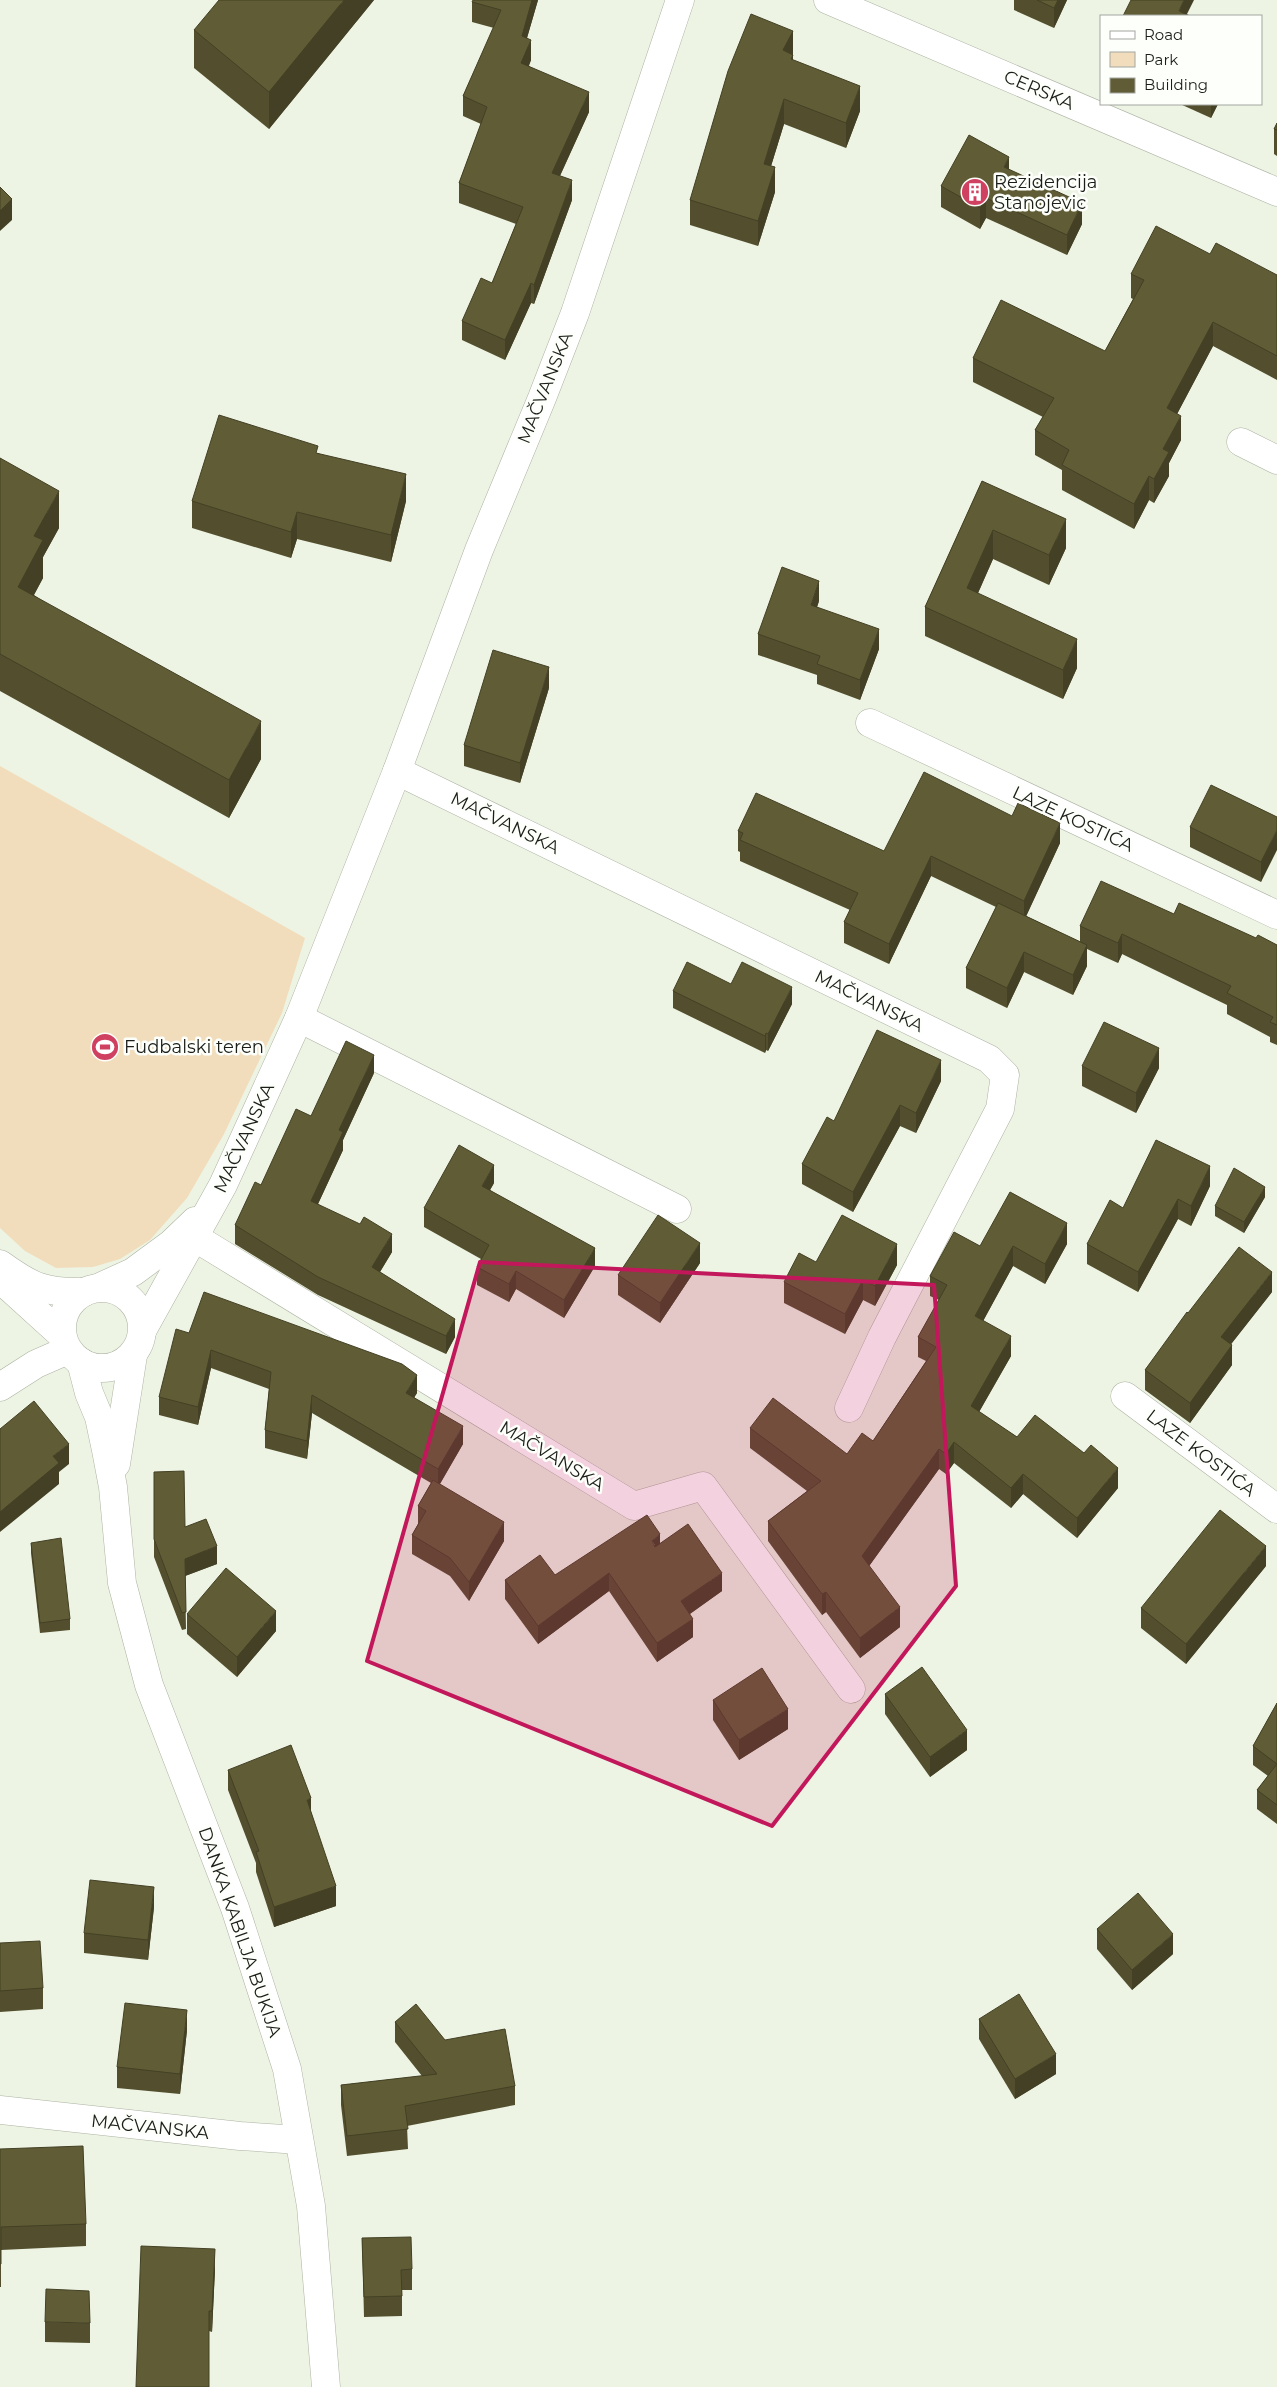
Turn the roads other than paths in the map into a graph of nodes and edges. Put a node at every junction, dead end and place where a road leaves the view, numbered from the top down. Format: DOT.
graph roads {
  1 [pos="680,0"];
  2 [pos="828,0"];
  3 [pos="1277,192"];
  4 [pos="1241,442"];
  5 [pos="1277,460"];
  6 [pos="870,723"];
  7 [pos="396,771"];
  8 [pos="1277,915"];
  9 [pos="300,1018"];
  10 [pos="214,1203"];
  11 [pos="677,1209"];
  12 [pos="194,1237"];
  13 [pos="0,1264"];
  14 [pos="0,1280"];
  15 [pos="92,1289"];
  16 [pos="144,1329"];
  17 [pos="71,1349"];
  18 [pos="133,1355"];
  19 [pos="0,1387"];
  20 [pos="1125,1396"];
  21 [pos="849,1408"];
  22 [pos="113,1488"];
  23 [pos="1277,1509"];
  24 [pos="851,1689"];
  25 [pos="0,2110"];
  26 [pos="299,2140"];
  27 [pos="326,2387"];
  1 -- 7 [label="street, MAČVANSKA"];
  2 -- 3 [label="street, CERSKA"];
  4 -- 5 [label="street"];
  6 -- 8 [label="street, LAZE KOSTIĆA"];
  7 -- 9 [label="street, MAČVANSKA"];
  7 -- 21 [label="street, MAČVANSKA"];
  9 -- 10 [label="street, MAČVANSKA"];
  9 -- 11 [label="street"];
  10 -- 12 [label="street, MAČVANSKA"];
  10 -- 15 [label="street"];
  12 -- 16 [label="street, MAČVANSKA"];
  12 -- 24 [label="street, MAČVANSKA"];
  13 -- 15 [label="street"];
  14 -- 17 [label="street"];
  15 -- 16 [label="street"];
  15 -- 17 [label="street"];
  16 -- 18 [label="street"];
  17 -- 18 [label="street"];
  17 -- 19 [label="street"];
  17 -- 22 [label="street"];
  18 -- 22 [label="street"];
  20 -- 23 [label="street, LAZE KOSTIĆA"];
  22 -- 26 [label="street, DANKA KABILJA BUKIJA"];
  25 -- 26 [label="street, MAČVANSKA"];
  26 -- 27 [label="street, DANKA KABILJA BUKIJA"];
}
